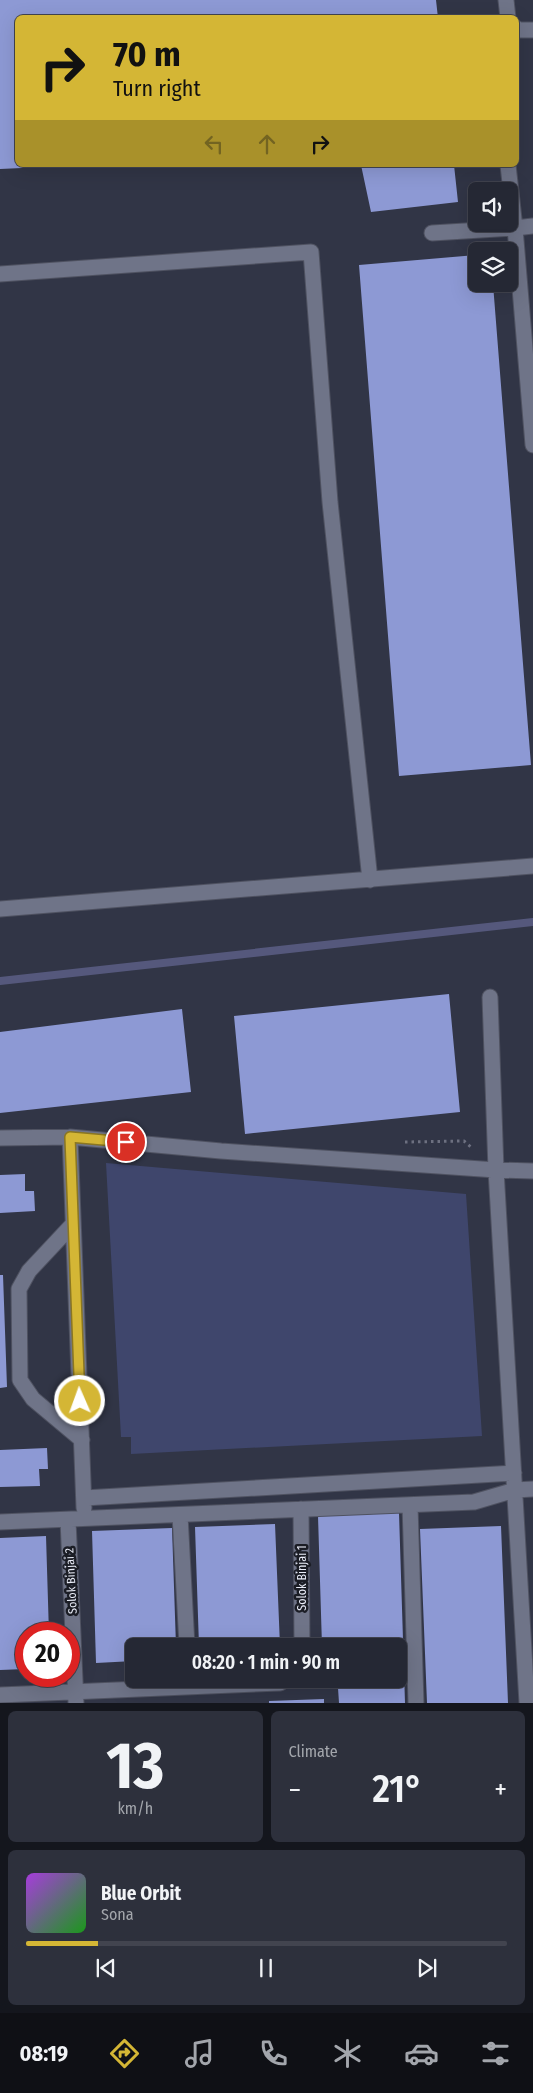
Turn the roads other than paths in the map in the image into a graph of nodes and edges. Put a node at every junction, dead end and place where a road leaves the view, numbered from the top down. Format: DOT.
graph roads {
  1 [pos="506,0"];
  2 [pos="508,15"];
  3 [pos="519,30"];
  4 [pos="533,30"];
  5 [pos="508,167"];
  6 [pos="510,182"];
  7 [pos="533,226"];
  8 [pos="518,228"];
  9 [pos="468,231"];
  10 [pos="515,232"];
  11 [pos="432,233"];
  12 [pos="0,274"];
  13 [pos="533,445"];
  14 [pos="533,866"];
  15 [pos="370,880"];
  16 [pos="0,910"];
  17 [pos="490,997"];
  18 [pos="70,1137"];
  19 [pos="0,1138"];
  20 [pos="496,1170"];
  21 [pos="533,1172"];
  22 [pos="73,1224"];
  23 [pos="82,1440"];
  24 [pos="514,1472"];
  25 [pos="533,1489"];
  26 [pos="515,1490"];
  27 [pos="84,1498"];
  28 [pos="410,1505"];
  29 [pos="301,1510"];
  30 [pos="180,1515"];
  31 [pos="85,1519"];
  32 [pos="68,1520"];
  33 [pos="0,1522"];
  34 [pos="187,1638"];
  35 [pos="302,1638"];
  36 [pos="144,1688"];
  37 [pos="0,1695"];
  38 [pos="76,1697"];
  39 [pos="416,1703"];
  40 [pos="526,1703"];
  1 -- 2 [label="street"];
  3 -- 4 [label="street"];
  5 -- 6 [label="street"];
  7 -- 8 [label="street"];
  9 -- 11 [label="street"];
  10 -- 13 [label="street"];
  12 -- 15 [label="street"];
  14 -- 15 [label="street"];
  15 -- 16 [label="street"];
  17 -- 20 [label="street"];
  18 -- 19 [label="street"];
  18 -- 20 [label="street"];
  18 -- 22 [label="street"];
  20 -- 21 [label="street"];
  20 -- 24 [label="street"];
  22 -- 23 [label="street"];
  22 -- 23 [label="street"];
  23 -- 27 [label="street"];
  24 -- 26 [label="street"];
  24 -- 27 [label="street"];
  25 -- 26 [label="street"];
  26 -- 28 [label="street"];
  26 -- 40 [label="street"];
  27 -- 31 [label="street"];
  28 -- 29 [label="street"];
  28 -- 39 [label="street"];
  29 -- 30 [label="street"];
  29 -- 35 [label="street, Solok Binjai 1"];
  30 -- 31 [label="street"];
  30 -- 34 [label="street"];
  31 -- 32 [label="street"];
  32 -- 33 [label="street"];
  32 -- 38 [label="street, Solok Binjai 2"];
  36 -- 38 [label="street"];
  37 -- 38 [label="street"];
}
